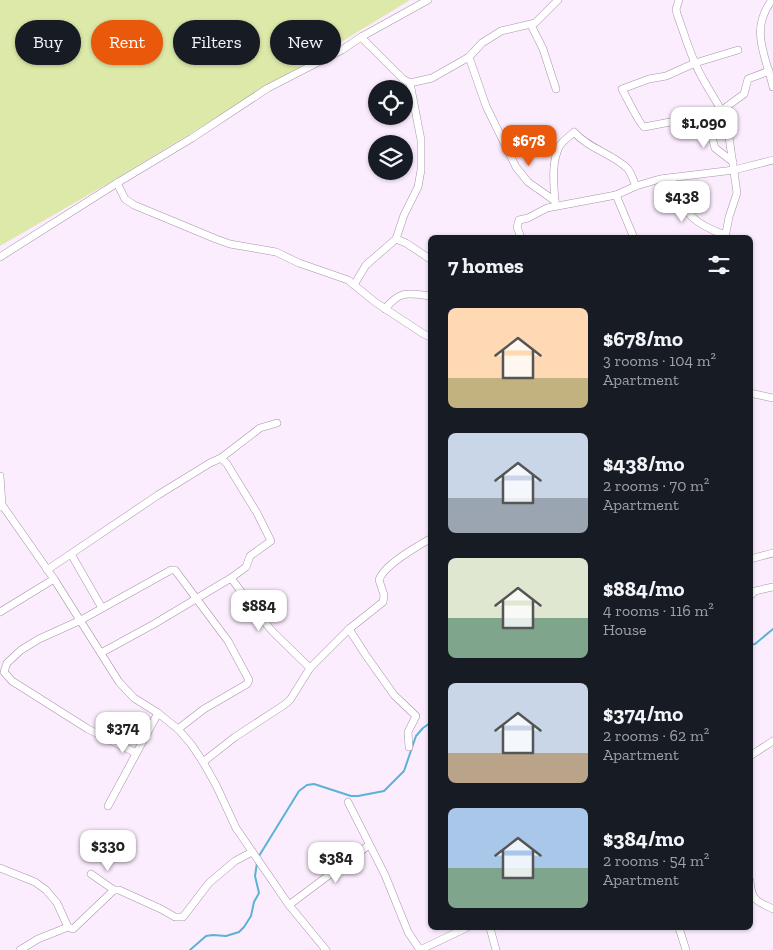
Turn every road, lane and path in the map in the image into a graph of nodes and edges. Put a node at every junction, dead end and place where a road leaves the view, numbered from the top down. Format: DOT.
graph roads {
  1 [pos="428,0"];
  2 [pos="558,0"];
  3 [pos="679,0"];
  4 [pos="772,0"];
  5 [pos="531,25"];
  6 [pos="361,37"];
  7 [pos="738,50"];
  8 [pos="468,58"];
  9 [pos="695,63"];
  10 [pos="770,71"];
  11 [pos="405,80"];
  12 [pos="413,82"];
  13 [pos="773,88"];
  14 [pos="556,89"];
  15 [pos="413,99"];
  16 [pos="722,111"];
  17 [pos="706,117"];
  18 [pos="773,160"];
  19 [pos="733,162"];
  20 [pos="734,170"];
  21 [pos="671,178"];
  22 [pos="117,183"];
  23 [pos="636,186"];
  24 [pos="616,195"];
  25 [pos="555,203"];
  26 [pos="519,235"];
  27 [pos="633,235"];
  28 [pos="723,235"];
  29 [pos="725,235"];
  30 [pos="396,239"];
  31 [pos="0,257"];
  32 [pos="428,258"];
  33 [pos="354,285"];
  34 [pos="428,296"];
  35 [pos="385,309"];
  36 [pos="428,336"];
  37 [pos="753,394"];
  38 [pos="773,398"];
  39 [pos="277,423"];
  40 [pos="221,458"];
  41 [pos="0,476"];
  42 [pos="1,505"];
  43 [pos="428,540"];
  44 [pos="773,553"];
  45 [pos="71,554"];
  46 [pos="753,558"];
  47 [pos="47,570"];
  48 [pos="231,578"];
  49 [pos="54,579"];
  50 [pos="773,587"];
  51 [pos="753,592"];
  52 [pos="196,599"];
  53 [pos="102,608"];
  54 [pos="0,612"];
  55 [pos="81,620"];
  56 [pos="349,629"];
  57 [pos="101,653"];
  58 [pos="310,668"];
  59 [pos="158,713"];
  60 [pos="178,729"];
  61 [pos="773,740"];
  62 [pos="409,747"];
  63 [pos="136,753"];
  64 [pos="753,754"];
  65 [pos="203,762"];
  66 [pos="348,802"];
  67 [pos="108,806"];
  68 [pos="369,845"];
  69 [pos="253,853"];
  70 [pos="0,868"];
  71 [pos="91,874"];
  72 [pos="114,890"];
  73 [pos="753,896"];
  74 [pos="289,905"];
  75 [pos="773,909"];
  76 [pos="68,927"];
  77 [pos="462,930"];
  78 [pos="491,930"];
  79 [pos="680,930"];
  80 [pos="20,950"];
  81 [pos="326,950"];
  82 [pos="420,950"];
  83 [pos="496,950"];
  84 [pos="686,950"];
  1 -- 6 [label="street"];
  2 -- 5 [label="street"];
  3 -- 9 [label="street"];
  4 -- 10 [label="street"];
  5 -- 8 [label="street"];
  5 -- 14 [label="street"];
  6 -- 11 [label="street"];
  6 -- 22 [label="street"];
  7 -- 9 [label="street"];
  8 -- 12 [label="street"];
  8 -- 25 [label="street"];
  9 -- 16 [label="street"];
  9 -- 17 [label="street"];
  10 -- 13 [label="street"];
  10 -- 16 [label="street"];
  15 -- 30 [label="street"];
  16 -- 17 [label="street"];
  16 -- 19 [label="street"];
  17 -- 19 [label="street"];
  18 -- 20 [label="street"];
  19 -- 20 [label="street"];
  20 -- 21 [label="street"];
  20 -- 29 [label="street"];
  21 -- 23 [label="street"];
  21 -- 28 [label="street"];
  22 -- 31 [label="street"];
  22 -- 33 [label="street"];
  23 -- 24 [label="street"];
  23 -- 25 [label="street"];
  24 -- 25 [label="street"];
  24 -- 27 [label="street"];
  25 -- 26 [label="street"];
  30 -- 32 [label="street"];
  30 -- 33 [label="street"];
  33 -- 35 [label="street"];
  34 -- 35 [label="street"];
  35 -- 36 [label="street"];
  37 -- 38 [label="street"];
  39 -- 40 [label="street"];
  40 -- 45 [label="street"];
  40 -- 48 [label="street"];
  41 -- 42 [label="street"];
  42 -- 47 [label="street"];
  43 -- 56 [label="street"];
  44 -- 46 [label="street"];
  45 -- 47 [label="street"];
  45 -- 53 [label="street"];
  47 -- 49 [label="street"];
  48 -- 52 [label="street"];
  48 -- 58 [label="street"];
  49 -- 54 [label="street"];
  49 -- 55 [label="street"];
  50 -- 51 [label="street"];
  52 -- 53 [label="street"];
  52 -- 57 [label="street"];
  52 -- 60 [label="street"];
  53 -- 55 [label="street"];
  55 -- 57 [label="street"];
  55 -- 63 [label="street"];
  56 -- 58 [label="street"];
  56 -- 62 [label="street"];
  57 -- 59 [label="street"];
  58 -- 65 [label="street"];
  59 -- 60 [label="street"];
  59 -- 63 [label="street"];
  60 -- 65 [label="street"];
  61 -- 64 [label="street"];
  63 -- 67 [label="street"];
  65 -- 69 [label="street"];
  66 -- 68 [label="street"];
  68 -- 74 [label="street"];
  68 -- 82 [label="street"];
  69 -- 72 [label="street"];
  69 -- 74 [label="street"];
  70 -- 76 [label="street"];
  71 -- 72 [label="street"];
  72 -- 76 [label="street"];
  73 -- 75 [label="street"];
  74 -- 81 [label="street"];
  76 -- 80 [label="street"];
  77 -- 82 [label="street"];
  78 -- 83 [label="street"];
  79 -- 84 [label="street"];
}
